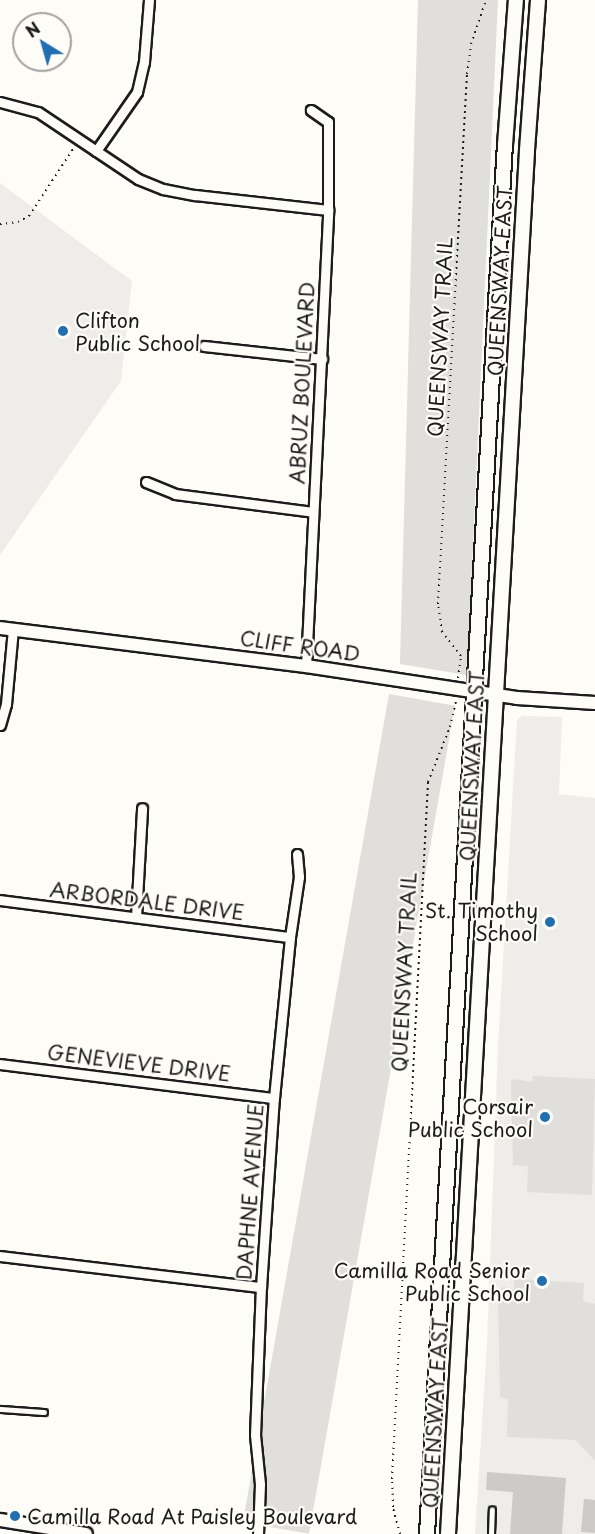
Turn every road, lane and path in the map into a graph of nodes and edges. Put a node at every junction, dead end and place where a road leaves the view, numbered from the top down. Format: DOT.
graph roads {
  1 [pos="149,0"];
  2 [pos="486,0"];
  3 [pos="516,0"];
  4 [pos="538,0"];
  5 [pos="0,102"];
  6 [pos="311,110"];
  7 [pos="80,139"];
  8 [pos="96,151"];
  9 [pos="328,210"];
  10 [pos="0,224"];
  11 [pos="204,346"];
  12 [pos="322,358"];
  13 [pos="146,482"];
  14 [pos="313,512"];
  15 [pos="6,629"];
  16 [pos="306,666"];
  17 [pos="459,671"];
  18 [pos="474,692"];
  19 [pos="496,695"];
  20 [pos="595,703"];
  21 [pos="456,704"];
  22 [pos="0,725"];
  23 [pos="142,808"];
  24 [pos="297,854"];
  25 [pos="0,900"];
  26 [pos="136,917"];
  27 [pos="290,937"];
  28 [pos="0,1064"];
  29 [pos="274,1098"];
  30 [pos="0,1256"];
  31 [pos="261,1287"];
  32 [pos="0,1409"];
  33 [pos="44,1412"];
  34 [pos="492,1510"];
  35 [pos="0,1520"];
  36 [pos="86,1534"];
  37 [pos="258,1534"];
  38 [pos="400,1534"];
  39 [pos="427,1534"];
  40 [pos="448,1534"];
  41 [pos="491,1534"];
  1 -- 8 [label="street"];
  2 -- 17 [label="path, QUEENSWAY TRAIL"];
  3 -- 18 [label="main road, QUEENSWAY EAST"];
  4 -- 19 [label="main road, QUEENSWAY EAST"];
  5 -- 7 [label="street"];
  6 -- 9 [label="street, ABRUZ BOULEVARD"];
  7 -- 8 [label="street"];
  7 -- 10 [label="path"];
  8 -- 9 [label="street"];
  9 -- 12 [label="street, ABRUZ BOULEVARD"];
  11 -- 12 [label="street"];
  12 -- 14 [label="street, ABRUZ BOULEVARD"];
  13 -- 14 [label="street"];
  14 -- 16 [label="street, ABRUZ BOULEVARD"];
  15 -- 16 [label="street, CLIFF ROAD"];
  15 -- 22 [label="street"];
  16 -- 18 [label="street, CLIFF ROAD"];
  18 -- 19 [label="street, CLIFF ROAD"];
  18 -- 39 [label="main road, QUEENSWAY EAST"];
  19 -- 20 [label="street, CLIFF ROAD"];
  19 -- 40 [label="main road, QUEENSWAY EAST"];
  21 -- 38 [label="path, QUEENSWAY TRAIL"];
  23 -- 26 [label="street"];
  24 -- 27 [label="street, DAPHNE AVENUE"];
  25 -- 26 [label="street, ARBORDALE DRIVE"];
  26 -- 27 [label="street, ARBORDALE DRIVE"];
  27 -- 29 [label="street, DAPHNE AVENUE"];
  28 -- 29 [label="street, GENEVIEVE DRIVE"];
  29 -- 31 [label="street, DAPHNE AVENUE"];
  30 -- 31 [label="street"];
  31 -- 37 [label="street, DAPHNE AVENUE"];
  32 -- 33 [label="lane"];
  34 -- 41 [label="lane"];
  35 -- 36 [label="street"];
}
